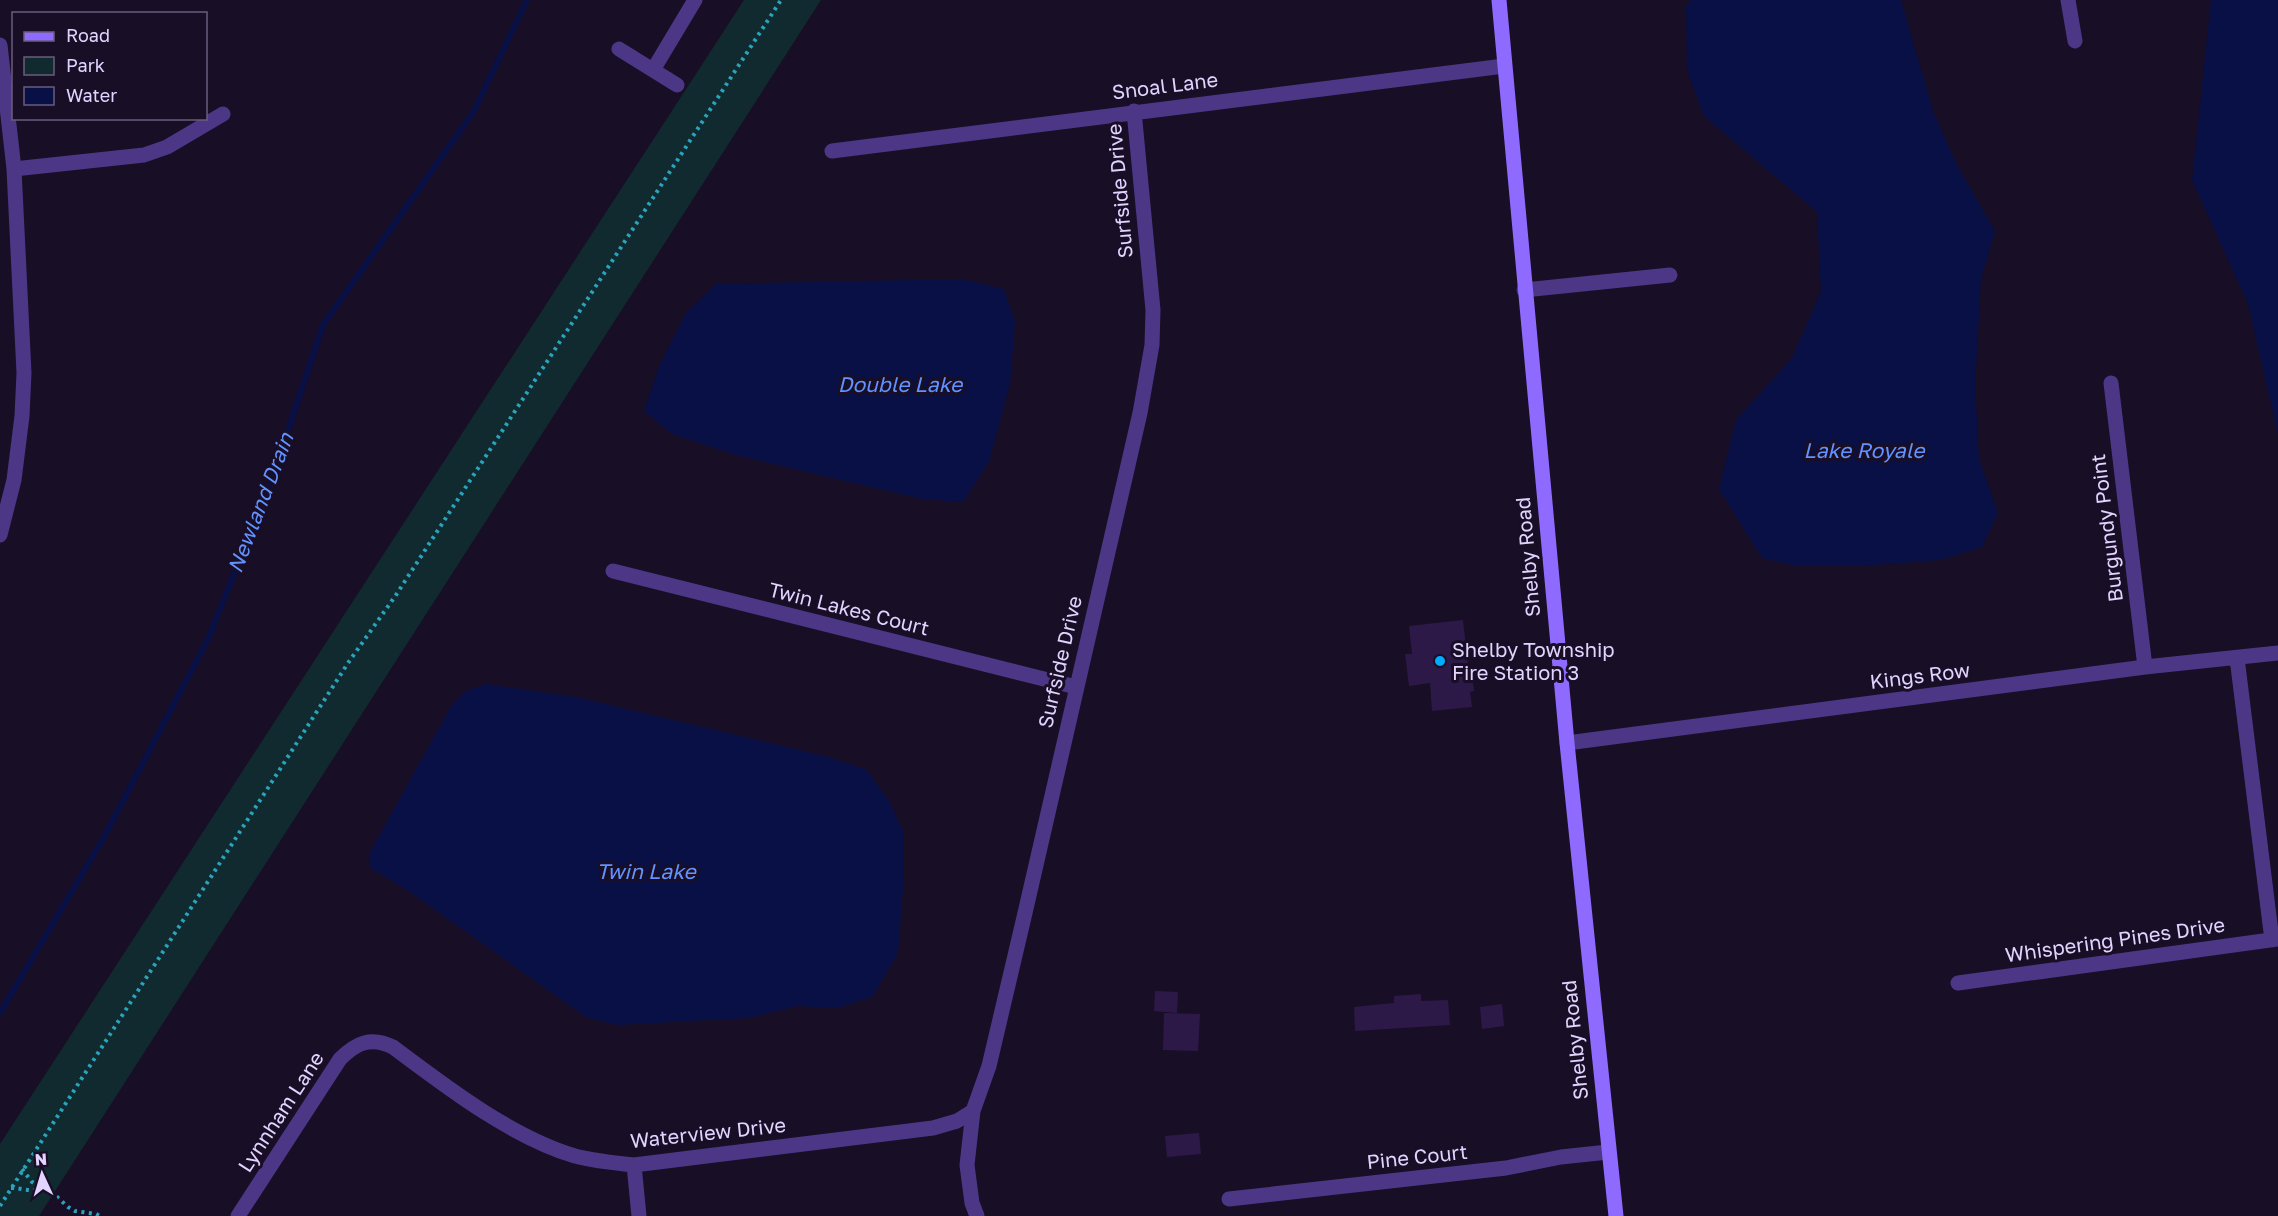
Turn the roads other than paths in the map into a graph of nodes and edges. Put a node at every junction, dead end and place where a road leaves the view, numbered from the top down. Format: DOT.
graph roads {
  1 [pos="695,0"];
  2 [pos="1499,0"];
  3 [pos="2068,0"];
  4 [pos="2075,41"];
  5 [pos="0,45"];
  6 [pos="619,49"];
  7 [pos="1504,66"];
  8 [pos="653,70"];
  9 [pos="677,85"];
  10 [pos="1134,111"];
  11 [pos="223,114"];
  12 [pos="832,151"];
  13 [pos="14,169"];
  14 [pos="1670,275"];
  15 [pos="1524,290"];
  16 [pos="2111,383"];
  17 [pos="0,535"];
  18 [pos="613,572"];
  19 [pos="2278,653"];
  20 [pos="2237,658"];
  21 [pos="2145,667"];
  22 [pos="1076,687"];
  23 [pos="1567,743"];
  24 [pos="2275,940"];
  25 [pos="1958,983"];
  26 [pos="367,1041"];
  27 [pos="973,1111"];
  28 [pos="1608,1152"];
  29 [pos="634,1165"];
  30 [pos="1229,1199"];
  31 [pos="238,1216"];
  32 [pos="639,1216"];
  33 [pos="977,1216"];
  34 [pos="1616,1216"];
  1 -- 8 [label="street"];
  2 -- 7 [label="street, Shelby Road"];
  3 -- 4 [label="street"];
  5 -- 13 [label="street"];
  6 -- 8 [label="street"];
  7 -- 10 [label="street, Snoal Lane"];
  7 -- 15 [label="street, Shelby Road"];
  8 -- 9 [label="street"];
  10 -- 12 [label="street, Snoal Lane"];
  10 -- 22 [label="street, Surfside Drive"];
  11 -- 13 [label="street"];
  13 -- 17 [label="street"];
  14 -- 15 [label="street"];
  15 -- 23 [label="street, Shelby Road"];
  16 -- 21 [label="street, Burgundy Point"];
  18 -- 22 [label="street, Twin Lakes Court"];
  19 -- 20 [label="street, Kings Row"];
  20 -- 21 [label="street, Kings Row"];
  20 -- 24 [label="street"];
  21 -- 23 [label="street, Kings Row"];
  22 -- 27 [label="street, Surfside Drive"];
  23 -- 28 [label="street, Shelby Road"];
  24 -- 25 [label="street, Whispering Pines Drive"];
  26 -- 29 [label="street, Waterview Drive"];
  26 -- 31 [label="street, Lynnham Lane"];
  27 -- 29 [label="street, Waterview Drive"];
  27 -- 33 [label="street, Surfside Drive"];
  28 -- 30 [label="street, Pine Court"];
  28 -- 34 [label="street, Shelby Road"];
  29 -- 32 [label="street"];
}
